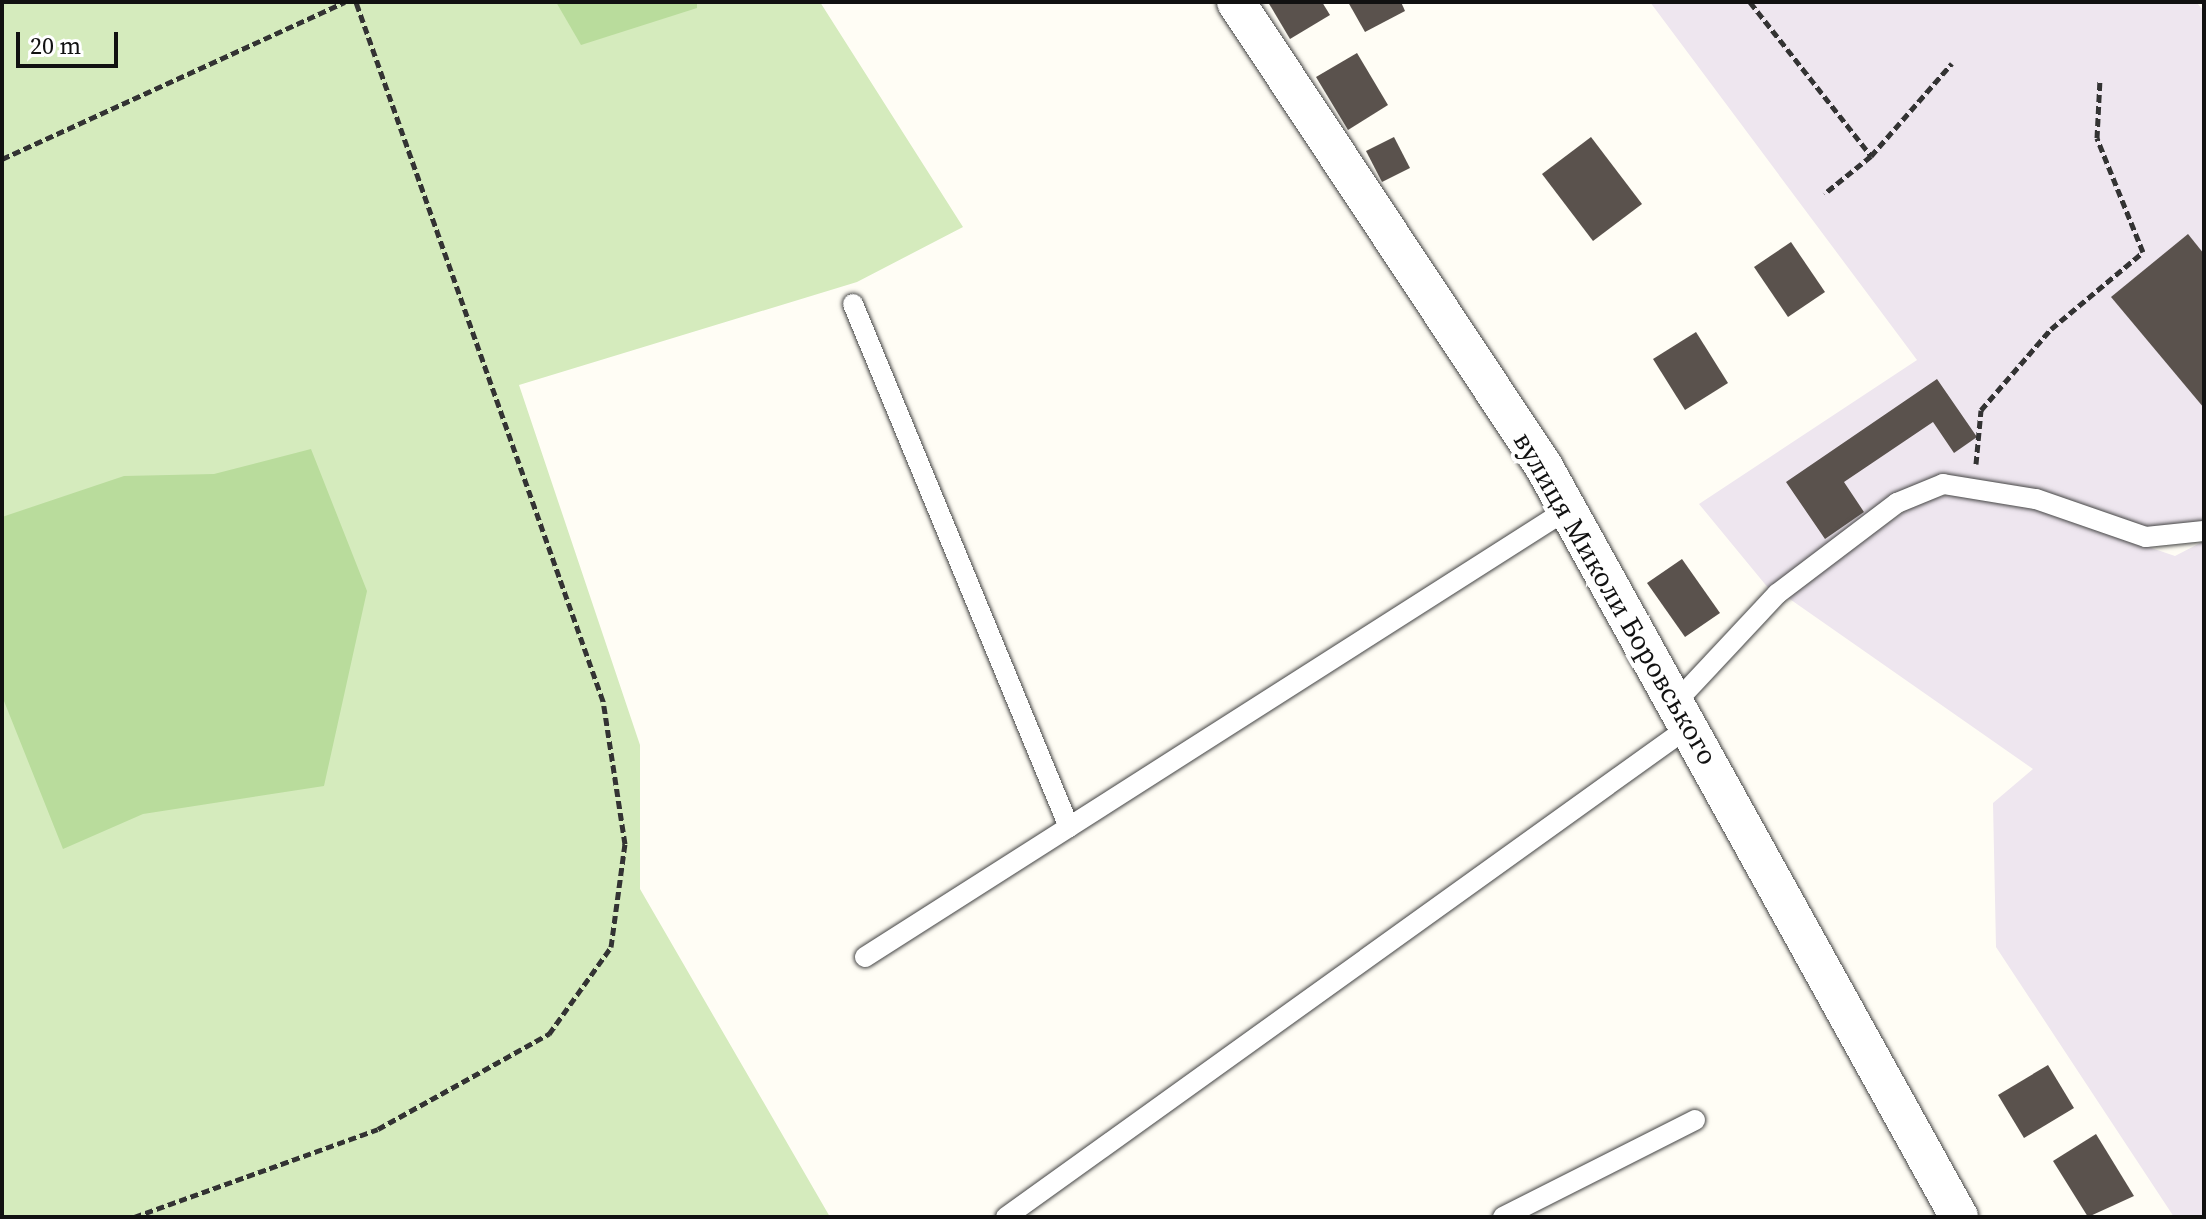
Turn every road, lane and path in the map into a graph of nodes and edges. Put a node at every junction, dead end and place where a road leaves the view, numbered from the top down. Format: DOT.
graph roads {
  1 [pos="345,2"];
  2 [pos="356,2"];
  3 [pos="1236,2"];
  4 [pos="1750,2"];
  5 [pos="1952,63"];
  6 [pos="2100,79"];
  7 [pos="1871,156"];
  8 [pos="2,159"];
  9 [pos="1824,194"];
  10 [pos="853,304"];
  11 [pos="1969,488"];
  12 [pos="1568,509"];
  13 [pos="2204,531"];
  14 [pos="1683,714"];
  15 [pos="1069,827"];
  16 [pos="865,957"];
  17 [pos="1695,1120"];
  18 [pos="134,1217"];
  19 [pos="1006,1217"];
  20 [pos="1503,1217"];
  21 [pos="1959,1217"];
  1 -- 8 [label="path"];
  2 -- 18 [label="path"];
  3 -- 12 [label="street, вулиця Миколи Боровського"];
  4 -- 7 [label="path"];
  5 -- 7 [label="path"];
  6 -- 11 [label="path"];
  7 -- 9 [label="path"];
  10 -- 15 [label="lane"];
  11 -- 13 [label="lane"];
  11 -- 14 [label="lane"];
  12 -- 14 [label="street, вулиця Миколи Боровського"];
  12 -- 15 [label="lane"];
  14 -- 19 [label="lane"];
  14 -- 21 [label="street, вулиця Миколи Боровського"];
  15 -- 16 [label="lane"];
  17 -- 20 [label="lane"];
}
